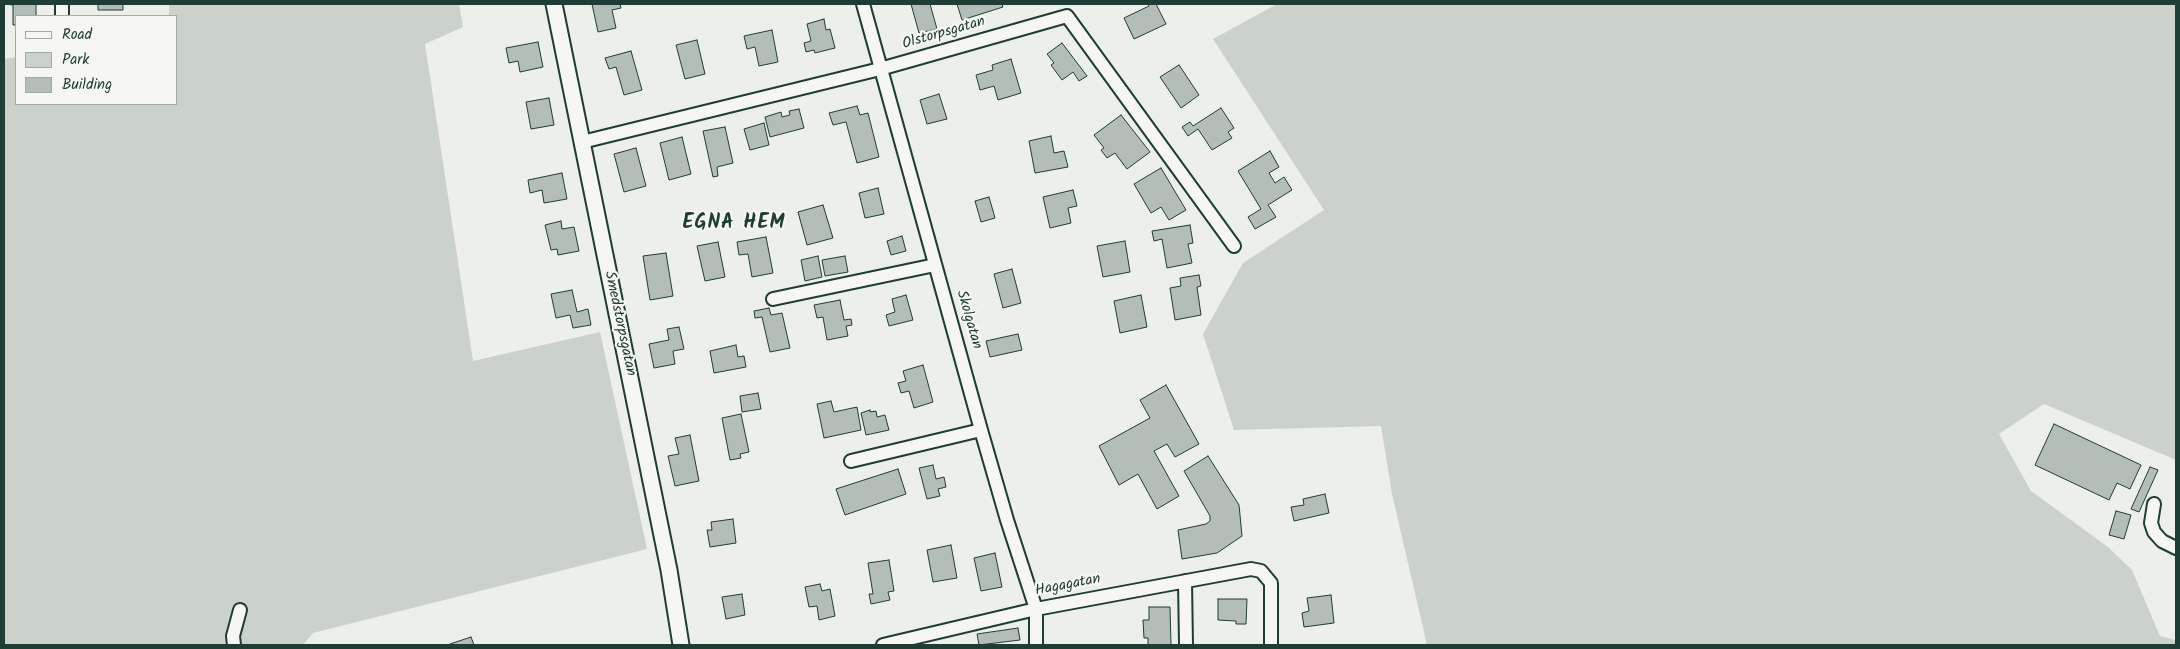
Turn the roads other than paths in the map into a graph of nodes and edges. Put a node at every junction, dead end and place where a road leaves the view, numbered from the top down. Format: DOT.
graph roads {
  1 [pos="554,4"];
  2 [pos="863,4"];
  3 [pos="880,69"];
  4 [pos="582,142"];
  5 [pos="1234,246"];
  6 [pos="935,265"];
  7 [pos="773,299"];
  8 [pos="981,430"];
  9 [pos="851,461"];
  10 [pos="2154,504"];
  11 [pos="2176,548"];
  12 [pos="1185,580"];
  13 [pos="1036,609"];
  14 [pos="240,610"];
  15 [pos="234,645"];
  16 [pos="681,645"];
  17 [pos="883,645"];
  18 [pos="1036,645"];
  19 [pos="1186,645"];
  20 [pos="1271,645"];
  1 -- 4 [label="street, Smedstorpsgatan"];
  2 -- 3 [label="street, Skolgatan"];
  3 -- 4 [label="street, Olstorpsgatan"];
  3 -- 5 [label="street, Olstorpsgatan"];
  3 -- 6 [label="street, Skolgatan"];
  4 -- 16 [label="street, Smedstorpsgatan"];
  6 -- 7 [label="street"];
  6 -- 8 [label="street, Skolgatan"];
  8 -- 9 [label="street"];
  8 -- 13 [label="street, Skolgatan"];
  10 -- 11 [label="street"];
  12 -- 13 [label="street, Hagagatan"];
  12 -- 19 [label="street"];
  12 -- 20 [label="street, Hagagatan"];
  13 -- 17 [label="street, Hagagatan"];
  13 -- 18 [label="street, Skolgatan"];
  14 -- 15 [label="street"];
}
